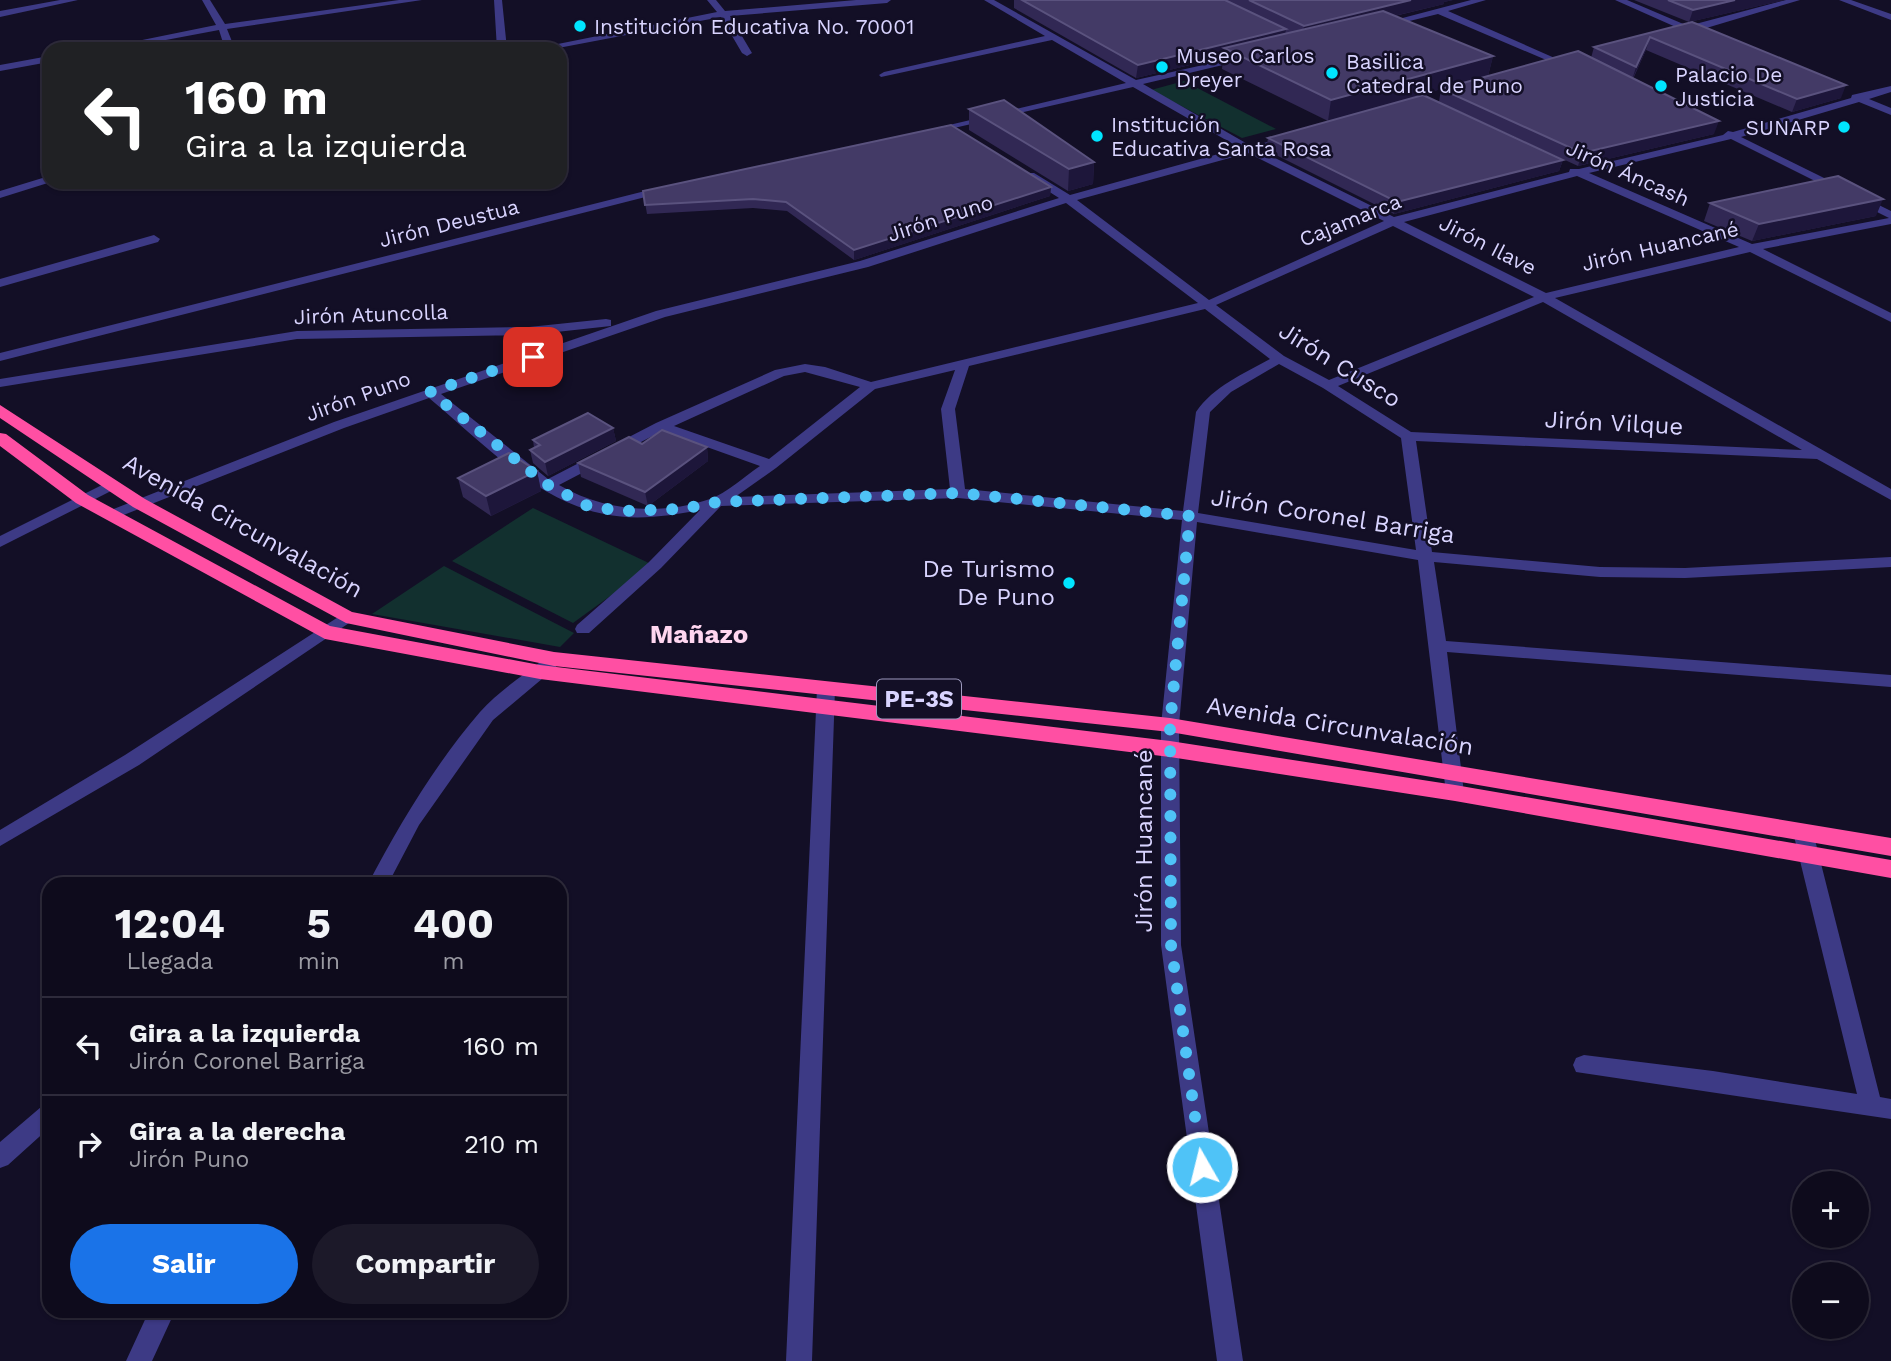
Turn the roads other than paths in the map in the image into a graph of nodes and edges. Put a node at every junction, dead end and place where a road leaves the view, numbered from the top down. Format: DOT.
graph roads {
  1 [pos="19,0"];
  2 [pos="74,0"];
  3 [pos="206,0"];
  4 [pos="418,0"];
  5 [pos="498,0"];
  6 [pos="711,0"];
  7 [pos="887,0"];
  8 [pos="1482,0"];
  9 [pos="1619,0"];
  10 [pos="1796,0"];
  11 [pos="1843,0"];
  12 [pos="1020,2"];
  13 [pos="1465,2"];
  14 [pos="0,3"];
  15 [pos="993,3"];
  16 [pos="1440,11"];
  17 [pos="0,14"];
  18 [pos="722,14"];
  19 [pos="1891,17"];
  20 [pos="222,27"];
  21 [pos="1687,28"];
  22 [pos="1366,29"];
  23 [pos="1699,33"];
  24 [pos="1662,35"];
  25 [pos="1054,37"];
  26 [pos="141,42"];
  27 [pos="227,42"];
  28 [pos="501,42"];
  29 [pos="567,43"];
  30 [pos="747,53"];
  31 [pos="1262,53"];
  32 [pos="42,60"];
  33 [pos="1548,66"];
  34 [pos="0,68"];
  35 [pos="884,75"];
  36 [pos="1133,83"];
  37 [pos="1891,89"];
  38 [pos="1848,94"];
  39 [pos="1860,99"];
  40 [pos="1891,112"];
  41 [pos="953,128"];
  42 [pos="1720,130"];
  43 [pos="1303,134"];
  44 [pos="964,135"];
  45 [pos="912,136"];
  46 [pos="1732,136"];
  47 [pos="1249,149"];
  48 [pos="1022,170"];
  49 [pos="1571,170"];
  50 [pos="42,181"];
  51 [pos="684,185"];
  52 [pos="0,195"];
  53 [pos="1068,199"];
  54 [pos="1891,215"];
  55 [pos="1394,221"];
  56 [pos="1891,221"];
  57 [pos="155,239"];
  58 [pos="1751,248"];
  59 [pos="0,283"];
  60 [pos="1544,297"];
  61 [pos="1207,305"];
  62 [pos="661,314"];
  63 [pos="1891,318"];
  64 [pos="0,357"];
  65 [pos="1279,359"];
  66 [pos="964,362"];
  67 [pos="0,383"];
  68 [pos="1328,385"];
  69 [pos="870,386"];
  70 [pos="430,392"];
  71 [pos="0,410"];
  72 [pos="661,426"];
  73 [pos="1408,436"];
  74 [pos="0,438"];
  75 [pos="1818,455"];
  76 [pos="771,465"];
  77 [pos="112,485"];
  78 [pos="548,485"];
  79 [pos="958,493"];
  80 [pos="1891,495"];
  81 [pos="82,499"];
  82 [pos="717,502"];
  83 [pos="139,503"];
  84 [pos="111,514"];
  85 [pos="1190,516"];
  86 [pos="0,542"];
  87 [pos="1424,556"];
  88 [pos="1891,562"];
  89 [pos="346,617"];
  90 [pos="583,629"];
  91 [pos="325,632"];
  92 [pos="1438,646"];
  93 [pos="547,665"];
  94 [pos="1891,681"];
  95 [pos="826,698"];
  96 [pos="1170,725"];
  97 [pos="1170,749"];
  98 [pos="1453,771"];
  99 [pos="1455,793"];
  100 [pos="1803,832"];
  101 [pos="0,839"];
  102 [pos="1891,847"];
  103 [pos="1810,856"];
  104 [pos="1891,869"];
  105 [pos="382,877"];
  106 [pos="1584,1065"];
  107 [pos="1881,1107"];
  108 [pos="42,1120"];
  109 [pos="0,1157"];
  110 [pos="159,1318"];
  111 [pos="139,1361"];
  112 [pos="799,1361"];
  113 [pos="1230,1361"];
  1 -- 14 [label="street"];
  2 -- 17 [label="street"];
  3 -- 20 [label="street"];
  4 -- 20 [label="street"];
  5 -- 28 [label="street"];
  6 -- 18 [label="street"];
  7 -- 18 [label="street"];
  8 -- 13 [label="street"];
  9 -- 21 [label="street"];
  10 -- 21 [label="street"];
  11 -- 19 [label="street"];
  12 -- 15 [label="street"];
  13 -- 16 [label="street"];
  15 -- 25 [label="street, Jirón Ilave"];
  16 -- 22 [label="street"];
  16 -- 33 [label="street"];
  18 -- 29 [label="street"];
  18 -- 30 [label="street"];
  20 -- 26 [label="street"];
  20 -- 27 [label="street"];
  21 -- 23 [label="street"];
  21 -- 24 [label="street"];
  25 -- 35 [label="street"];
  25 -- 36 [label="street, Jirón Ilave"];
  31 -- 36 [label="street"];
  32 -- 34 [label="street"];
  36 -- 41 [label="street"];
  36 -- 47 [label="street, Jirón Ilave"];
  37 -- 39 [label="street, Cajamarca"];
  38 -- 39 [label="street"];
  39 -- 40 [label="street"];
  39 -- 46 [label="street, Cajamarca"];
  41 -- 44 [label="street"];
  41 -- 45 [label="street"];
  42 -- 46 [label="street"];
  43 -- 47 [label="street, Jirón Puno"];
  46 -- 49 [label="street, Cajamarca"];
  46 -- 54 [label="street"];
  47 -- 53 [label="street, Jirón Puno"];
  47 -- 55 [label="street, Jirón Ilave"];
  48 -- 53 [label="street, Jirón Cusco"];
  49 -- 55 [label="street, Cajamarca"];
  49 -- 58 [label="street, Jirón Áncash"];
  50 -- 52 [label="street"];
  51 -- 64 [label="street, Jirón Deustua"];
  53 -- 61 [label="street, Jirón Cusco"];
  53 -- 62 [label="street, Jirón Puno"];
  55 -- 60 [label="street, Jirón Ilave"];
  55 -- 61 [label="street, Cajamarca"];
  56 -- 58 [label="street, Jirón Huancané"];
  57 -- 59 [label="street"];
  58 -- 60 [label="street, Jirón Huancané"];
  58 -- 63 [label="street, Jirón Áncash"];
  60 -- 68 [label="street, Jirón Huancané"];
  60 -- 75 [label="street, Jirón Ilave"];
  61 -- 65 [label="street, Jirón Cusco"];
  61 -- 66 [label="street, Cajamarca"];
  62 -- 67 [label="street, Jirón Atuncolla"];
  62 -- 70 [label="street, Jirón Puno"];
  65 -- 68 [label="street, Jirón Cusco"];
  65 -- 85 [label="street, Jirón Huancané"];
  66 -- 69 [label="street, Cajamarca"];
  66 -- 79 [label="street"];
  68 -- 73 [label="street, Jirón Cusco"];
  69 -- 72 [label="street"];
  69 -- 76 [label="street"];
  70 -- 78 [label="street, Jirón Coronel Barriga"];
  70 -- 83 [label="street, Jirón Puno"];
  71 -- 77 [label="highway, Avenida Circunvalación / PE-3S"];
  72 -- 76 [label="street"];
  72 -- 78 [label="street"];
  73 -- 75 [label="street, Jirón Vilque"];
  73 -- 87 [label="street, Jirón Cusco"];
  74 -- 81 [label="highway, Avenida Circunvalación / PE-3S"];
  75 -- 80 [label="street, Jirón Ilave"];
  76 -- 82 [label="street"];
  77 -- 81 [label="street"];
  77 -- 83 [label="highway, Avenida Circunvalación / PE-3S"];
  78 -- 82 [label="street, Jirón Coronel Barriga"];
  79 -- 82 [label="street, Jirón Coronel Barriga"];
  79 -- 85 [label="street, Jirón Coronel Barriga"];
  81 -- 84 [label="highway, Avenida Circunvalación / PE-3S"];
  81 -- 86 [label="street"];
  82 -- 90 [label="street"];
  83 -- 84 [label="street, Jirón Puno"];
  83 -- 89 [label="highway, Avenida Circunvalación / PE-3S"];
  84 -- 91 [label="highway, Avenida Circunvalación / PE-3S"];
  85 -- 87 [label="street, Jirón Coronel Barriga"];
  85 -- 96 [label="street, Jirón Huancané"];
  87 -- 88 [label="street, Jirón Coronel Barriga"];
  87 -- 92 [label="street, Jirón Cusco"];
  89 -- 91 [label="street"];
  89 -- 93 [label="highway, Avenida Circunvalación / PE-3S"];
  91 -- 93 [label="highway, Avenida Circunvalación / PE-3S"];
  91 -- 101 [label="street"];
  92 -- 94 [label="street"];
  92 -- 98 [label="street, Jirón Cusco"];
  93 -- 95 [label="highway, Avenida Circunvalación / PE-3S"];
  93 -- 105 [label="street"];
  95 -- 96 [label="highway, Avenida Circunvalación / PE-3S"];
  95 -- 97 [label="highway, Avenida Circunvalación / PE-3S"];
  95 -- 112 [label="street"];
  96 -- 97 [label="street, Jirón Huancané"];
  96 -- 98 [label="highway, Avenida Circunvalación / PE-3S"];
  97 -- 99 [label="highway, Avenida Circunvalación / PE-3S"];
  97 -- 113 [label="street, Jirón Huancané"];
  98 -- 99 [label="street, Jirón Cusco"];
  98 -- 100 [label="highway, Avenida Circunvalación / PE-3S"];
  99 -- 103 [label="highway, Avenida Circunvalación / PE-3S"];
  100 -- 102 [label="highway, Avenida Circunvalación / PE-3S"];
  100 -- 103 [label="street"];
  103 -- 104 [label="highway, Avenida Circunvalación / PE-3S"];
  103 -- 107 [label="street"];
  106 -- 107 [label="street"];
  108 -- 109 [label="street"];
  110 -- 111 [label="street"];
}
